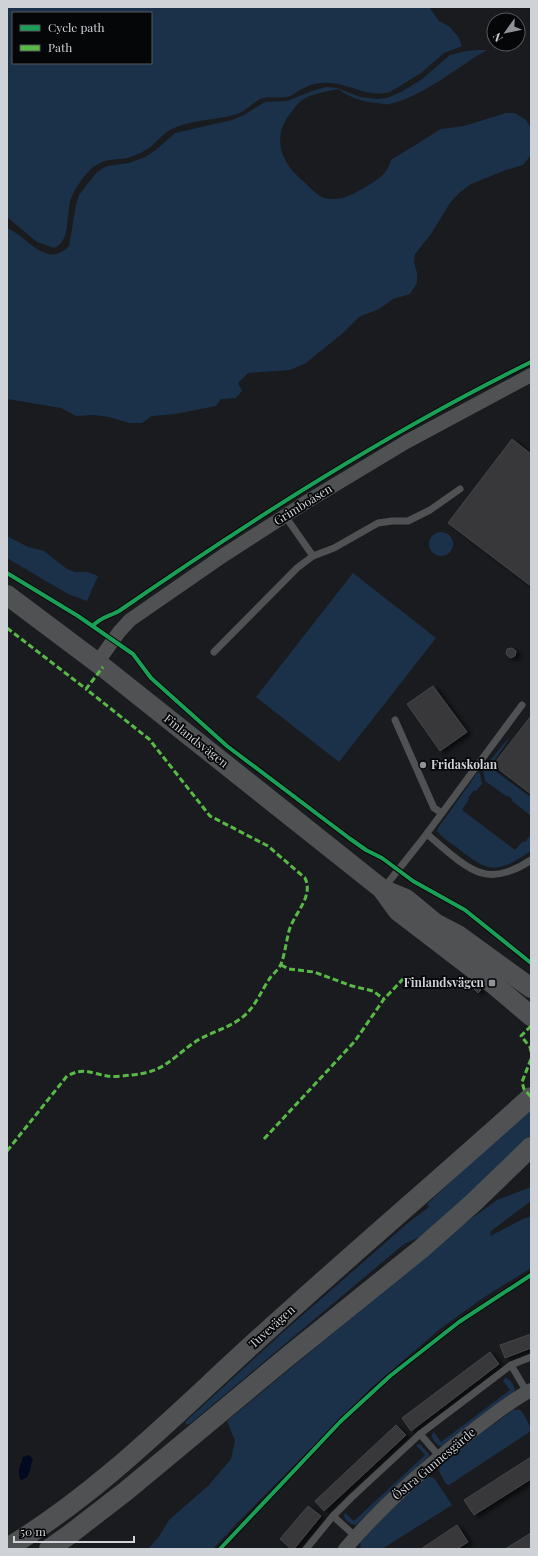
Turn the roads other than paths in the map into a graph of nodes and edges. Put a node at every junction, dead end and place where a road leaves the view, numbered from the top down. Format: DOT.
graph roads {
  1 [pos="531,376"];
  2 [pos="460,489"];
  3 [pos="285,516"];
  4 [pos="313,556"];
  5 [pos="7,595"];
  6 [pos="214,652"];
  7 [pos="97,663"];
  8 [pos="522,706"];
  9 [pos="395,720"];
  10 [pos="442,814"];
  11 [pos="427,834"];
  12 [pos="531,860"];
  13 [pos="382,889"];
  14 [pos="531,988"];
  15 [pos="531,1016"];
  16 [pos="531,1097"];
  17 [pos="531,1147"];
  18 [pos="531,1357"];
  19 [pos="511,1365"];
  20 [pos="529,1391"];
  21 [pos="420,1434"];
  22 [pos="440,1457"];
  23 [pos="333,1516"];
  24 [pos="355,1536"];
  25 [pos="7,1548"];
  26 [pos="49,1549"];
  27 [pos="306,1549"];
  28 [pos="345,1549"];
  1 -- 3 [label="street, Grimboåsen"];
  2 -- 4 [label="lane"];
  3 -- 4 [label="lane"];
  3 -- 7 [label="street, Grimboåsen"];
  4 -- 6 [label="lane"];
  5 -- 7 [label="main road, Finlandsvägen"];
  7 -- 13 [label="main road, Finlandsvägen"];
  8 -- 10 [label="lane"];
  9 -- 10 [label="lane"];
  10 -- 11 [label="lane"];
  11 -- 12 [label="lane"];
  11 -- 13 [label="lane"];
  13 -- 14 [label="main road, Finlandsvägen"];
  13 -- 15 [label="main road, Finlandsvägen"];
  16 -- 25 [label="main road, Tuvevägen"];
  17 -- 26 [label="main road"];
  18 -- 19 [label="lane"];
  19 -- 20 [label="lane"];
  19 -- 21 [label="lane"];
  20 -- 22 [label="street, Östra Gunnesgärde"];
  21 -- 22 [label="lane"];
  21 -- 23 [label="lane"];
  22 -- 24 [label="street, Östra Gunnesgärde"];
  23 -- 24 [label="lane"];
  23 -- 27 [label="lane"];
  24 -- 28 [label="street, Östra Gunnesgärde"];
}
